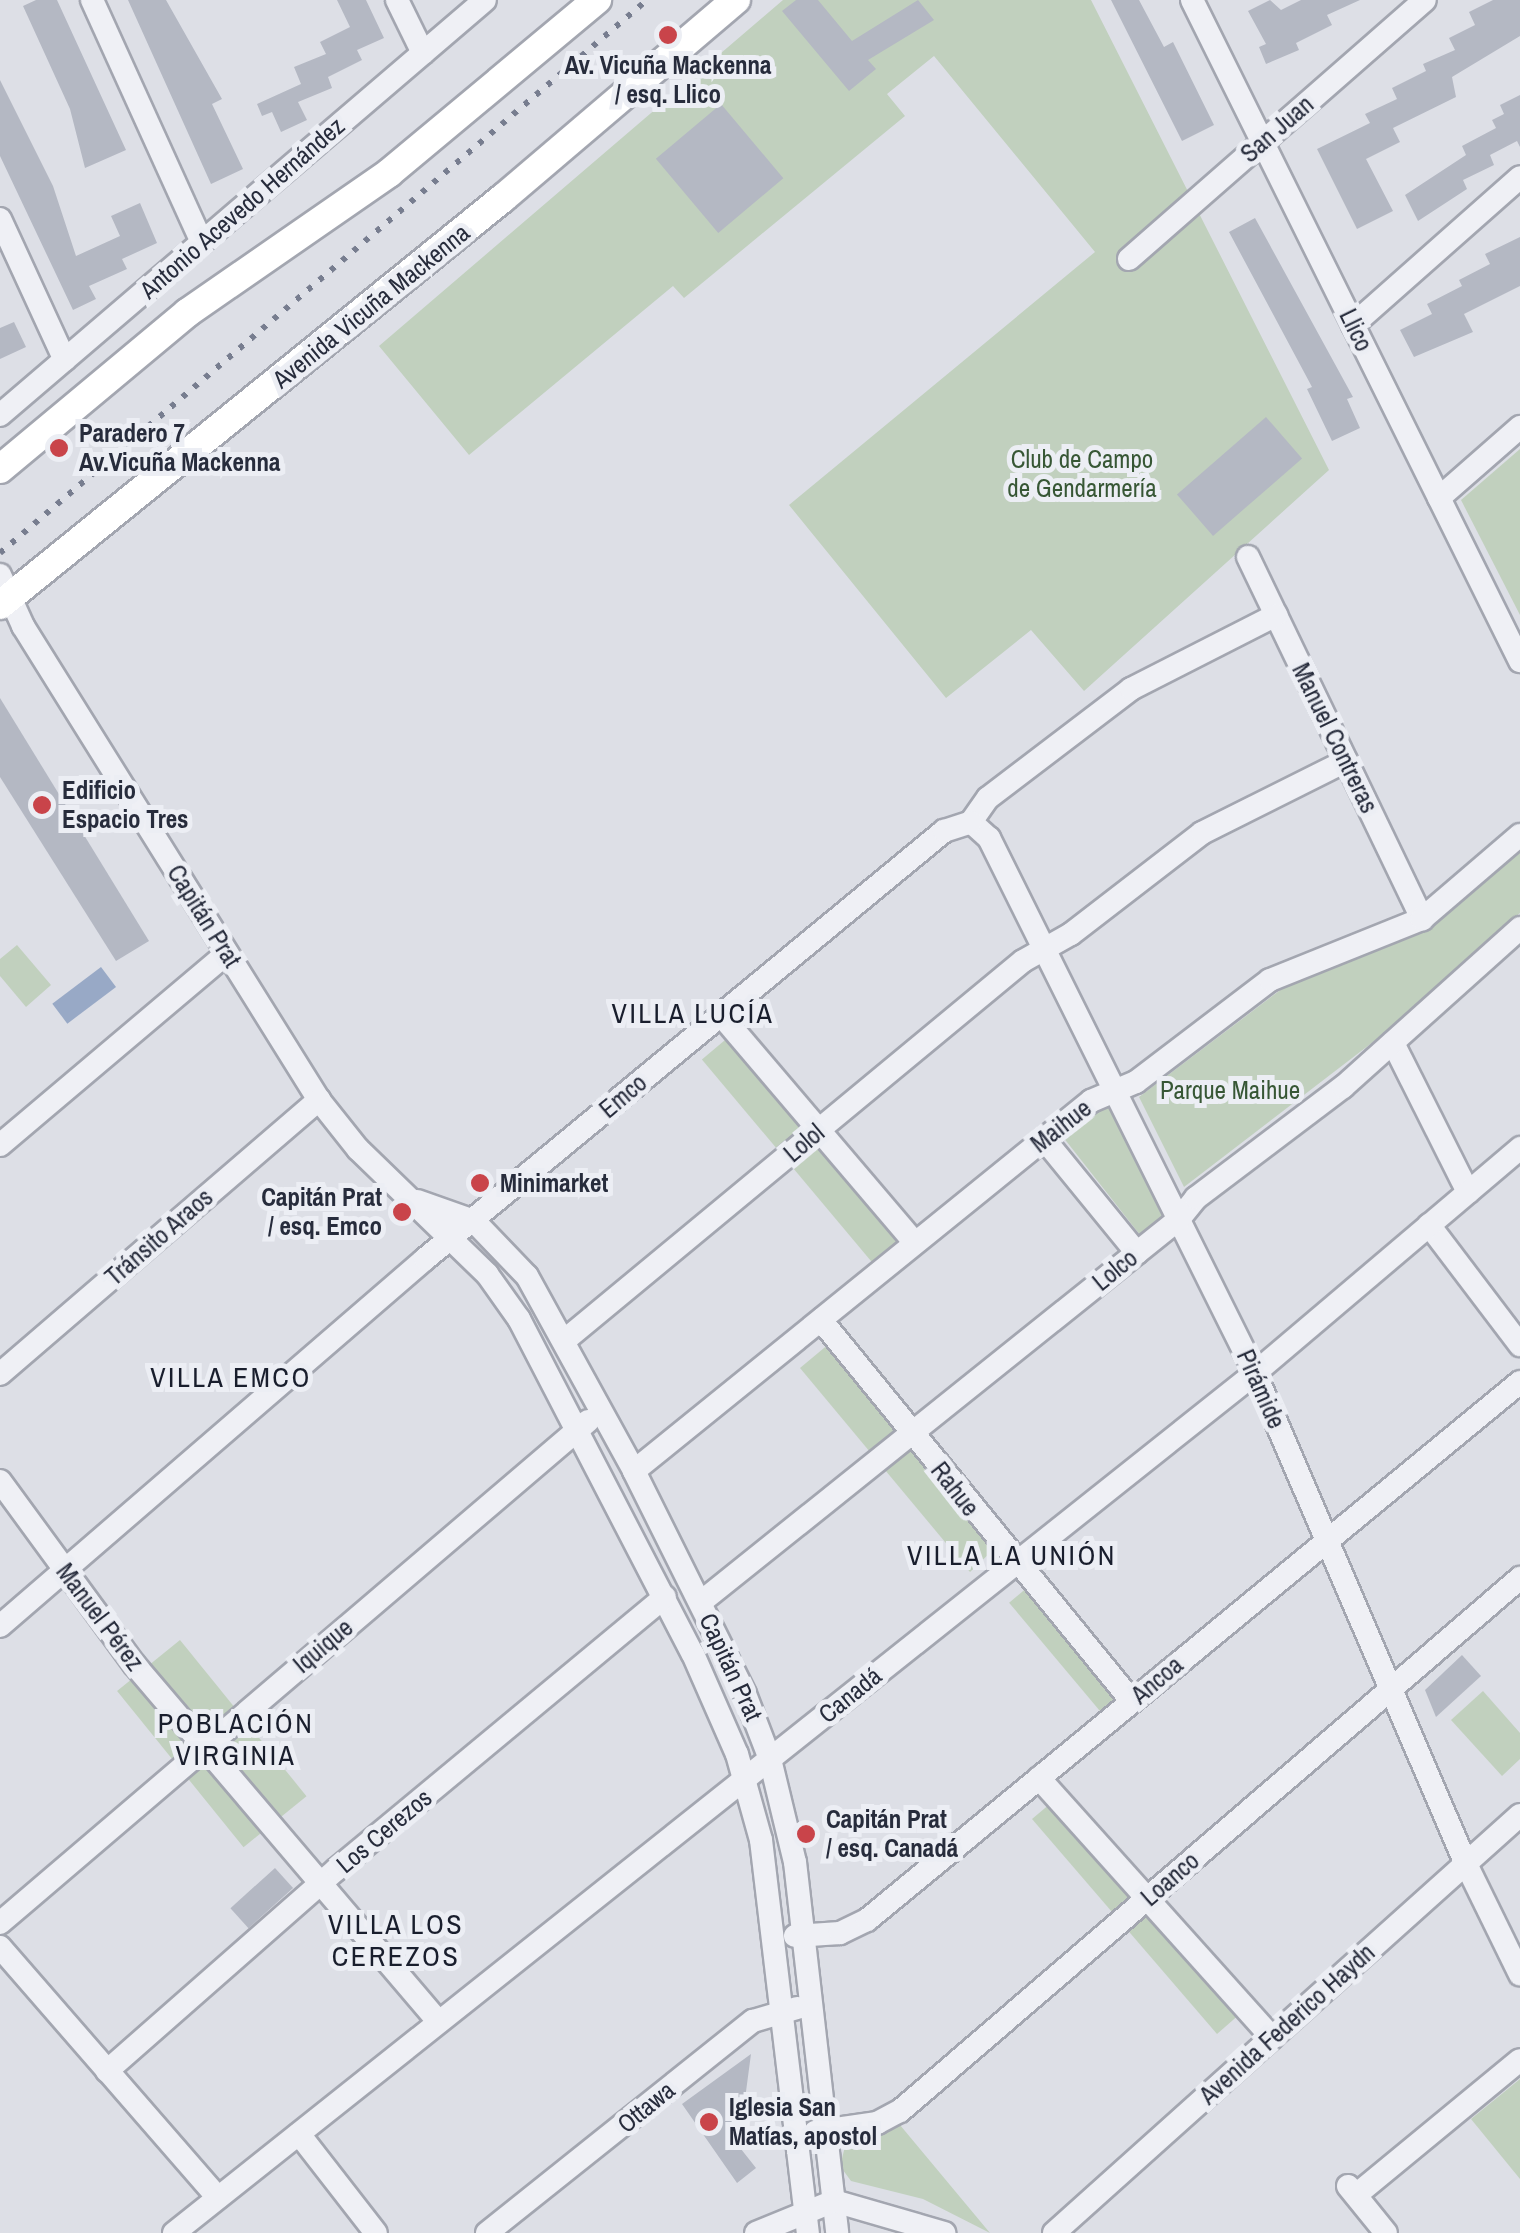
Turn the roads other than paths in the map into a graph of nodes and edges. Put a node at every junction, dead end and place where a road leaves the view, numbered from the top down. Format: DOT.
graph roads {
  1 [pos="92,0"];
  2 [pos="397,0"];
  3 [pos="485,0"];
  4 [pos="597,0"];
  5 [pos="736,0"];
  6 [pos="1192,0"];
  7 [pos="1425,0"];
  8 [pos="422,54"];
  9 [pos="1262,142"];
  10 [pos="1520,177"];
  11 [pos="0,219"];
  12 [pos="202,242"];
  13 [pos="1129,259"];
  14 [pos="1353,325"];
  15 [pos="65,360"];
  16 [pos="0,416"];
  17 [pos="1520,428"];
  18 [pos="0,469"];
  19 [pos="1439,498"];
  20 [pos="1248,557"];
  21 [pos="7,597"];
  22 [pos="1276,615"];
  23 [pos="1520,660"];
  24 [pos="1346,761"];
  25 [pos="972,822"];
  26 [pos="1520,836"];
  27 [pos="1422,919"];
  28 [pos="1520,928"];
  29 [pos="1045,950"];
  30 [pos="227,952"];
  31 [pos="721,1014"];
  32 [pos="1393,1043"];
  33 [pos="1115,1091"];
  34 [pos="319,1100"];
  35 [pos="819,1131"];
  36 [pos="1044,1138"];
  37 [pos="0,1144"];
  38 [pos="1520,1148"];
  39 [pos="1468,1192"];
  40 [pos="417,1201"];
  41 [pos="1179,1219"];
  42 [pos="474,1221"];
  43 [pos="1429,1225"];
  44 [pos="452,1238"];
  45 [pos="915,1243"];
  46 [pos="1137,1253"];
  47 [pos="821,1320"];
  48 [pos="565,1340"];
  49 [pos="1520,1344"];
  50 [pos="1255,1373"];
  51 [pos="0,1374"];
  52 [pos="1520,1382"];
  53 [pos="602,1409"];
  54 [pos="579,1428"];
  55 [pos="912,1433"];
  56 [pos="634,1471"];
  57 [pos="0,1480"];
  58 [pos="1326,1541"];
  59 [pos="1016,1562"];
  60 [pos="65,1570"];
  61 [pos="1520,1578"];
  62 [pos="665,1597"];
  63 [pos="701,1602"];
  64 [pos="0,1626"];
  65 [pos="1390,1690"];
  66 [pos="1132,1700"];
  67 [pos="204,1747"];
  68 [pos="770,1759"];
  69 [pos="746,1778"];
  70 [pos="1038,1778"];
  71 [pos="1520,1816"];
  72 [pos="1466,1864"];
  73 [pos="322,1885"];
  74 [pos="1147,1898"];
  75 [pos="0,1923"];
  76 [pos="808,1936"];
  77 [pos="777,1938"];
  78 [pos="0,1947"];
  79 [pos="1520,1974"];
  80 [pos="816,2006"];
  81 [pos="786,2009"];
  82 [pos="439,2022"];
  83 [pos="1272,2038"];
  84 [pos="1520,2060"];
  85 [pos="108,2070"];
  86 [pos="828,2131"];
  87 [pos="798,2133"];
  88 [pos="298,2134"];
  89 [pos="218,2198"];
  90 [pos="834,2202"];
  91 [pos="806,2208"];
  92 [pos="174,2233"];
  93 [pos="376,2233"];
  94 [pos="487,2233"];
  95 [pos="756,2233"];
  96 [pos="808,2233"];
  97 [pos="837,2233"];
  98 [pos="944,2233"];
  99 [pos="1054,2233"];
  100 [pos="1386,2233"];
  1 -- 12 [label="street"];
  2 -- 8 [label="street"];
  3 -- 8 [label="street, Antonio Acevedo Hernández"];
  4 -- 18 [label="main road"];
  5 -- 21 [label="main road, Avenida Vicuña Mackenna"];
  6 -- 9 [label="street, Llico"];
  7 -- 9 [label="street, San Juan"];
  8 -- 12 [label="street, Antonio Acevedo Hernández"];
  9 -- 13 [label="street, San Juan"];
  9 -- 14 [label="street, Llico"];
  10 -- 14 [label="street"];
  11 -- 15 [label="street"];
  12 -- 15 [label="street, Antonio Acevedo Hernández"];
  14 -- 19 [label="street, Llico"];
  15 -- 16 [label="street, Antonio Acevedo Hernández"];
  17 -- 19 [label="street"];
  19 -- 23 [label="street, Llico"];
  20 -- 22 [label="street, Manuel Contreras"];
  21 -- 30 [label="street, Capitán Prat"];
  22 -- 24 [label="street, Manuel Contreras"];
  22 -- 25 [label="street, Emco"];
  24 -- 27 [label="street, Manuel Contreras"];
  24 -- 29 [label="street, Lolol"];
  25 -- 29 [label="street, Pirámide"];
  25 -- 31 [label="street, Emco"];
  26 -- 27 [label="street, Maihue"];
  27 -- 33 [label="street, Maihue"];
  28 -- 32 [label="street, Lolco"];
  29 -- 33 [label="street, Pirámide"];
  29 -- 35 [label="street, Lolol"];
  30 -- 34 [label="street, Capitán Prat"];
  30 -- 37 [label="street"];
  31 -- 35 [label="street"];
  31 -- 42 [label="street, Emco"];
  32 -- 39 [label="street"];
  32 -- 41 [label="street, Lolco"];
  33 -- 36 [label="street, Maihue"];
  33 -- 41 [label="street, Pirámide"];
  34 -- 40 [label="street, Capitán Prat"];
  34 -- 51 [label="street, Tránsito Araos"];
  35 -- 45 [label="street"];
  35 -- 48 [label="street, Lolol"];
  36 -- 45 [label="street, Maihue"];
  36 -- 46 [label="street"];
  38 -- 39 [label="street, Canadá"];
  39 -- 43 [label="street, Canadá"];
  40 -- 42 [label="street, Capitán Prat"];
  40 -- 44 [label="street, Capitán Prat"];
  41 -- 46 [label="street, Lolco"];
  41 -- 50 [label="street, Pirámide"];
  42 -- 44 [label="street, Emco"];
  42 -- 48 [label="street, Capitán Prat"];
  43 -- 49 [label="street"];
  43 -- 50 [label="street, Canadá"];
  44 -- 54 [label="street, Capitán Prat"];
  44 -- 60 [label="street, Emco"];
  45 -- 47 [label="street, Maihue"];
  46 -- 55 [label="street, Lolco"];
  47 -- 55 [label="street, Rahue"];
  47 -- 56 [label="street, Maihue"];
  48 -- 53 [label="street, Capitán Prat"];
  50 -- 58 [label="street, Pirámide"];
  50 -- 59 [label="street, Canadá"];
  52 -- 58 [label="street, Ancoa"];
  53 -- 54 [label="street, Iquique"];
  53 -- 56 [label="street, Capitán Prat"];
  54 -- 62 [label="street, Capitán Prat"];
  54 -- 67 [label="street, Iquique"];
  55 -- 59 [label="street, Rahue"];
  55 -- 63 [label="street, Lolco"];
  56 -- 63 [label="street, Capitán Prat"];
  57 -- 60 [label="street, Manuel Pérez"];
  58 -- 65 [label="street, Pirámide"];
  58 -- 66 [label="street, Ancoa"];
  59 -- 66 [label="street, Rahue"];
  59 -- 68 [label="street, Canadá"];
  60 -- 64 [label="street, Emco"];
  60 -- 67 [label="street, Manuel Pérez"];
  61 -- 65 [label="street, Loanco"];
  62 -- 69 [label="street, Capitán Prat"];
  62 -- 73 [label="street, Los Cerezos"];
  63 -- 68 [label="street, Capitán Prat"];
  65 -- 72 [label="street, Pirámide"];
  65 -- 74 [label="street, Loanco"];
  66 -- 70 [label="street, Ancoa"];
  67 -- 73 [label="street, Manuel Pérez"];
  67 -- 75 [label="street, Iquique"];
  68 -- 69 [label="street, Canadá"];
  68 -- 76 [label="street, Capitán Prat"];
  69 -- 77 [label="street, Capitán Prat"];
  69 -- 82 [label="street, Canadá"];
  70 -- 74 [label="street"];
  70 -- 76 [label="street, Ancoa"];
  71 -- 72 [label="street, Avenida Federico Haydn"];
  72 -- 79 [label="street, Pirámide"];
  72 -- 83 [label="street, Avenida Federico Haydn"];
  73 -- 82 [label="street, Manuel Pérez"];
  73 -- 85 [label="street, Los Cerezos"];
  74 -- 83 [label="street"];
  74 -- 86 [label="street, Loanco"];
  76 -- 77 [label="street, Ancoa"];
  76 -- 80 [label="street, Capitán Prat"];
  77 -- 81 [label="street, Capitán Prat"];
  78 -- 85 [label="street"];
  80 -- 81 [label="street, Ottawa"];
  80 -- 86 [label="street, Capitán Prat"];
  81 -- 87 [label="street, Capitán Prat"];
  81 -- 94 [label="street, Ottawa"];
  82 -- 88 [label="street, Canadá"];
  83 -- 99 [label="street, Avenida Federico Haydn"];
  84 -- 100 [label="street"];
  85 -- 89 [label="street"];
  86 -- 87 [label="street, Loanco"];
  86 -- 90 [label="street, Capitán Prat"];
  87 -- 91 [label="street, Capitán Prat"];
  88 -- 89 [label="street, Canadá"];
  88 -- 93 [label="street"];
  89 -- 92 [label="street, Canadá"];
  90 -- 91 [label="street"];
  90 -- 97 [label="street, Capitán Prat"];
  90 -- 98 [label="street"];
  91 -- 95 [label="street"];
  91 -- 96 [label="street, Capitán Prat"];
}
